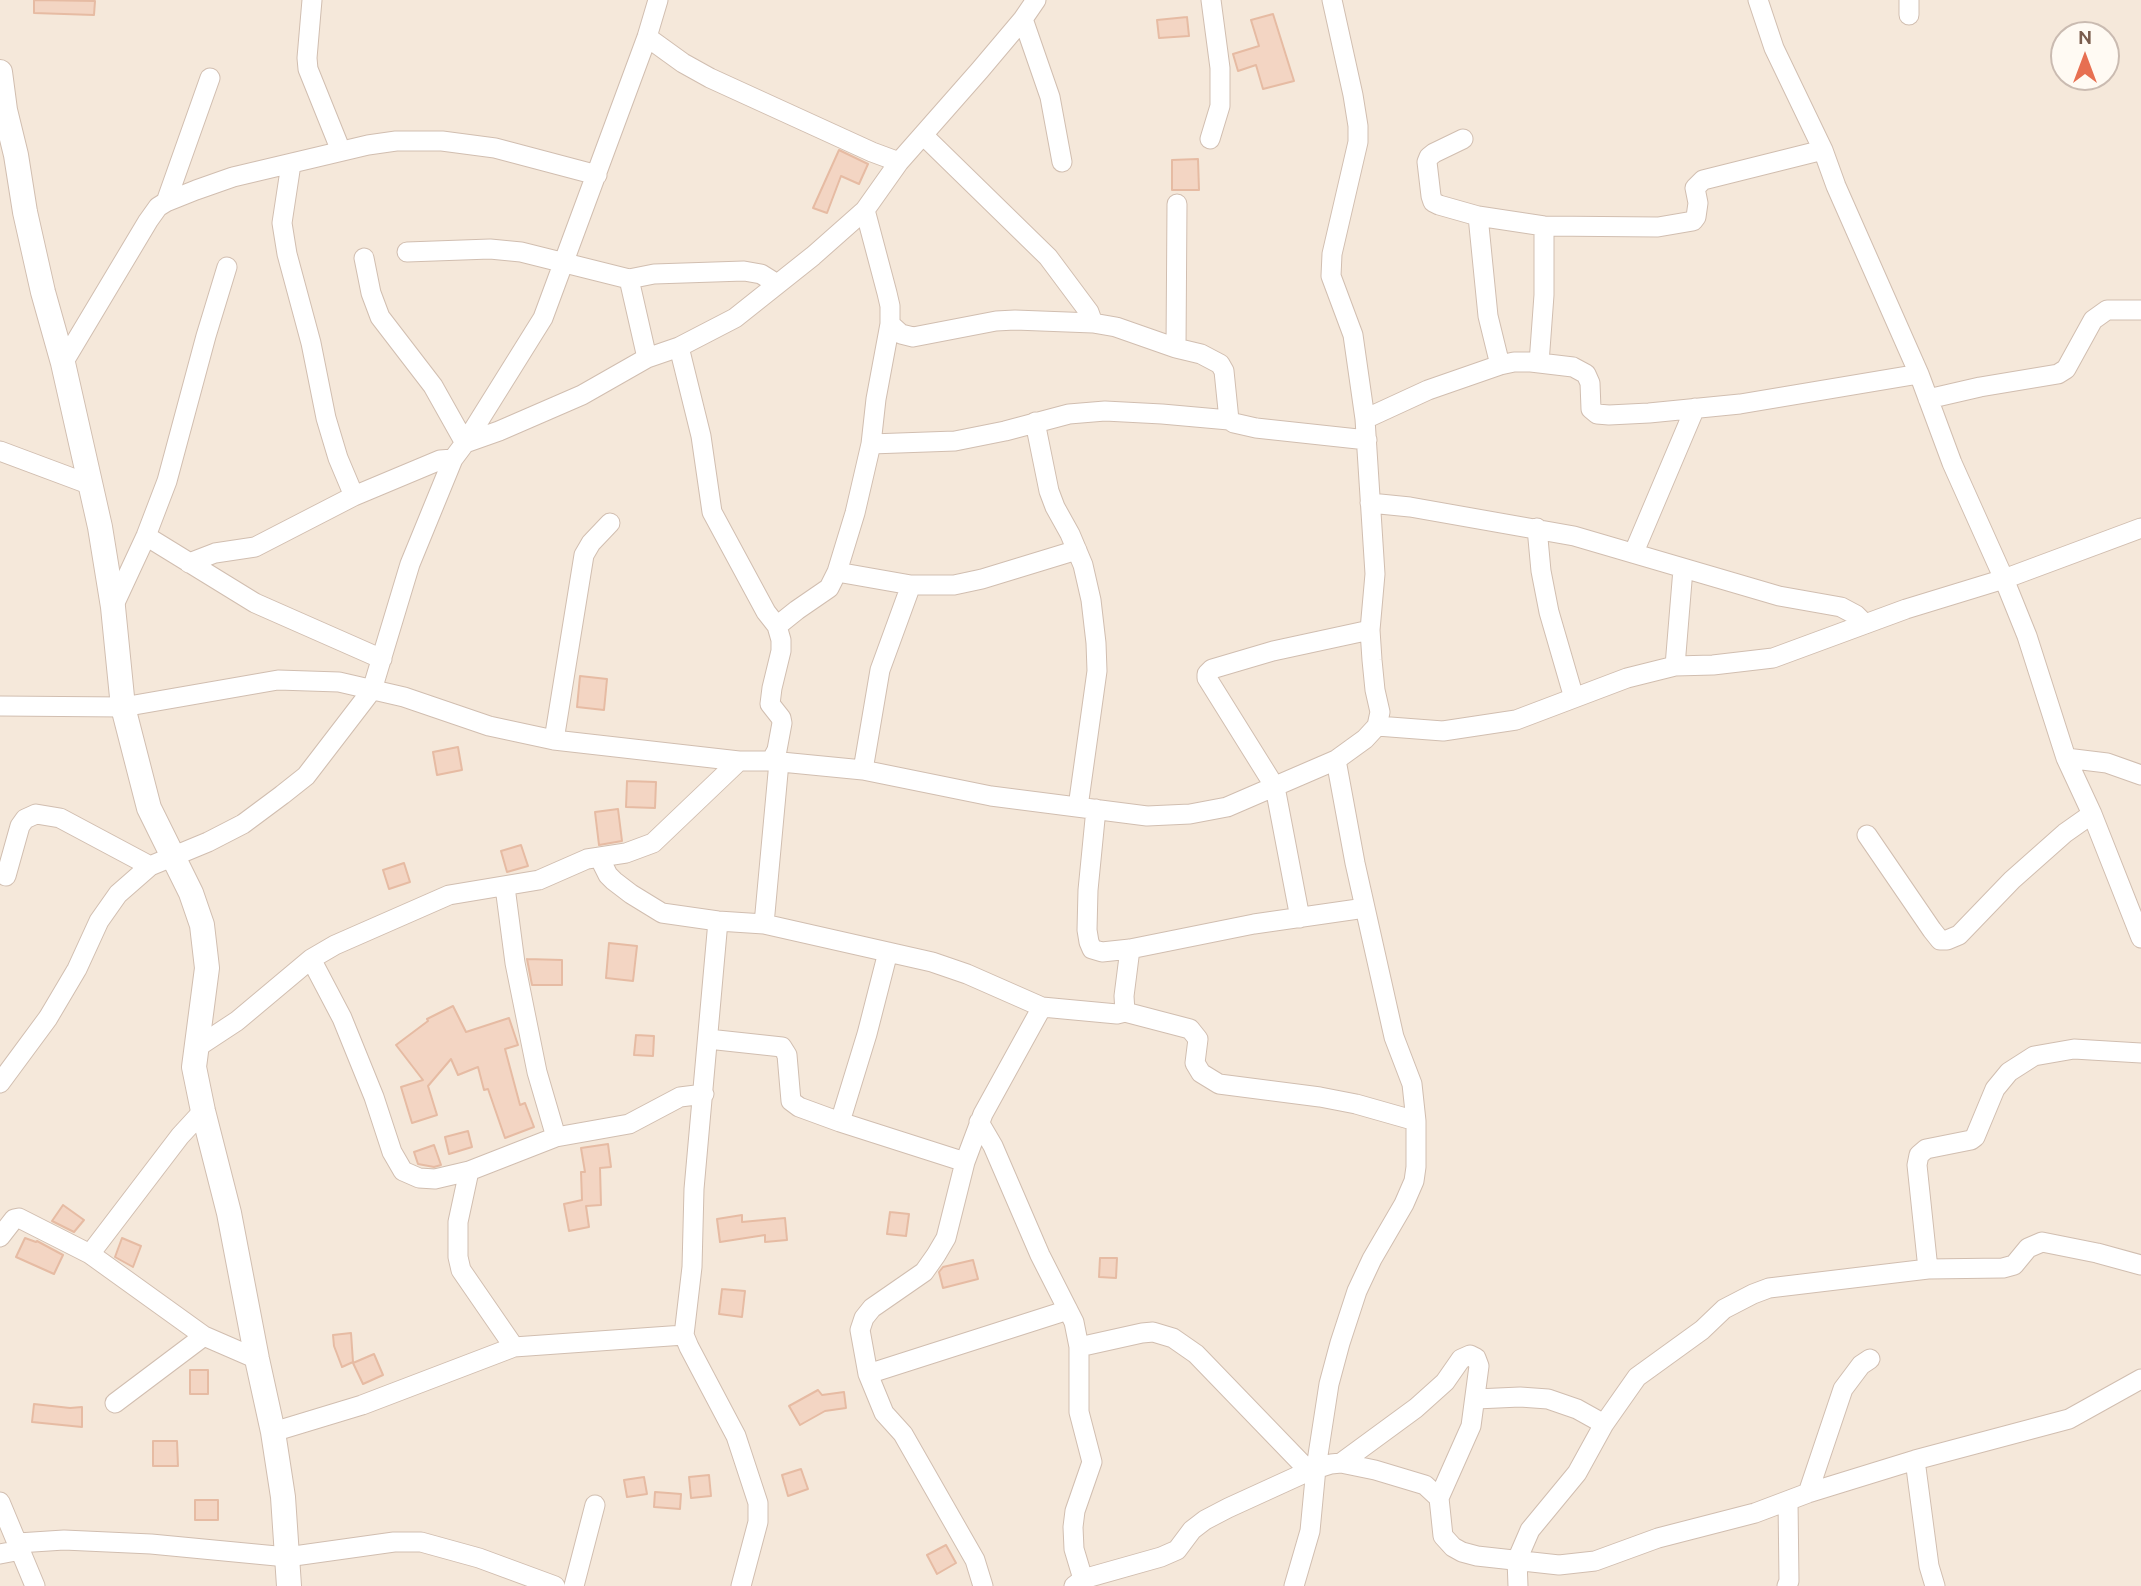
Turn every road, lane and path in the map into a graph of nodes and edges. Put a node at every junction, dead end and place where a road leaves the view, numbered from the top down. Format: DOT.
graph roads {
  1 [pos="312,0"];
  2 [pos="657,0"];
  3 [pos="1036,0"];
  4 [pos="1211,0"];
  5 [pos="1332,0"];
  6 [pos="1758,0"];
  7 [pos="1023,19"];
  8 [pos="647,37"];
  9 [pos="0,72"];
  10 [pos="210,78"];
  11 [pos="3,110"];
  12 [pos="923,135"];
  13 [pos="1210,139"];
  14 [pos="1463,139"];
  15 [pos="1823,150"];
  16 [pos="341,151"];
  17 [pos="899,162"];
  18 [pos="1062,162"];
  19 [pos="291,164"];
  20 [pos="597,175"];
  21 [pos="166,202"];
  22 [pos="1177,204"];
  23 [pos="865,210"];
  24 [pos="1478,216"];
  25 [pos="1544,226"];
  26 [pos="407,252"];
  27 [pos="364,258"];
  28 [pos="563,261"];
  29 [pos="227,267"];
  30 [pos="629,279"];
  31 [pos="777,284"];
  32 [pos="2141,310"];
  33 [pos="1093,323"];
  34 [pos="890,324"];
  35 [pos="679,346"];
  36 [pos="1176,348"];
  37 [pos="647,358"];
  38 [pos="63,363"];
  39 [pos="1539,363"];
  40 [pos="1500,365"];
  41 [pos="1919,374"];
  42 [pos="1928,400"];
  43 [pos="1695,408"];
  44 [pos="1365,419"];
  45 [pos="1229,420"];
  46 [pos="1035,422"];
  47 [pos="1367,440"];
  48 [pos="465,443"];
  49 [pos="871,444"];
  50 [pos="0,451"];
  51 [pos="453,459"];
  52 [pos="91,485"];
  53 [pos="354,496"];
  54 [pos="1370,503"];
  55 [pos="610,523"];
  56 [pos="1537,528"];
  57 [pos="2141,528"];
  58 [pos="146,536"];
  59 [pos="1077,550"];
  60 [pos="1634,552"];
  61 [pos="189,563"];
  62 [pos="1683,569"];
  63 [pos="837,572"];
  64 [pos="2004,579"];
  65 [pos="911,584"];
  66 [pos="113,607"];
  67 [pos="1865,624"];
  68 [pos="778,626"];
  69 [pos="1370,630"];
  70 [pos="382,659"];
  71 [pos="1675,666"];
  72 [pos="372,690"];
  73 [pos="1574,698"];
  74 [pos="0,706"];
  75 [pos="124,707"];
  76 [pos="1377,726"];
  77 [pos="554,740"];
  78 [pos="2066,758"];
  79 [pos="1336,760"];
  80 [pos="739,761"];
  81 [pos="775,762"];
  82 [pos="863,770"];
  83 [pos="2141,775"];
  84 [pos="1275,788"];
  85 [pos="1087,808"];
  86 [pos="2092,814"];
  87 [pos="1867,835"];
  88 [pos="599,857"];
  89 [pos="161,862"];
  90 [pos="6,876"];
  91 [pos="505,887"];
  92 [pos="1365,908"];
  93 [pos="1300,918"];
  94 [pos="718,921"];
  95 [pos="764,924"];
  96 [pos="2141,938"];
  97 [pos="1130,949"];
  98 [pos="888,952"];
  99 [pos="311,959"];
  100 [pos="1042,1007"];
  101 [pos="1125,1012"];
  102 [pos="708,1039"];
  103 [pos="196,1048"];
  104 [pos="2141,1053"];
  105 [pos="0,1083"];
  106 [pos="704,1094"];
  107 [pos="203,1111"];
  108 [pos="1416,1121"];
  109 [pos="840,1122"];
  110 [pos="979,1122"];
  111 [pos="556,1137"];
  112 [pos="965,1162"];
  113 [pos="470,1171"];
  114 [pos="0,1237"];
  115 [pos="90,1254"];
  116 [pos="2141,1265"];
  117 [pos="1927,1269"];
  118 [pos="1068,1310"];
  119 [pos="684,1335"];
  120 [pos="204,1336"];
  121 [pos="514,1347"];
  122 [pos="1079,1347"];
  123 [pos="257,1359"];
  124 [pos="1870,1359"];
  125 [pos="868,1374"];
  126 [pos="2141,1379"];
  127 [pos="1476,1399"];
  128 [pos="116,1403"];
  129 [pos="1604,1424"];
  130 [pos="273,1432"];
  131 [pos="1915,1460"];
  132 [pos="1341,1463"];
  133 [pos="1313,1469"];
  134 [pos="1808,1493"];
  135 [pos="1439,1498"];
  136 [pos="1788,1501"];
  137 [pos="0,1502"];
  138 [pos="595,1505"];
  139 [pos="20,1546"];
  140 [pos="0,1554"];
  141 [pos="287,1557"];
  142 [pos="1517,1560"];
  143 [pos="1078,1583"];
  144 [pos="35,1586"];
  145 [pos="289,1586"];
  146 [pos="555,1586"];
  147 [pos="574,1586"];
  148 [pos="741,1586"];
  149 [pos="983,1586"];
  150 [pos="1294,1586"];
  151 [pos="1518,1586"];
  152 [pos="1787,1586"];
  153 [pos="1935,1586"];
  1 -- 16 [label="street"];
  2 -- 8 [label="street"];
  3 -- 7 [label="street"];
  4 -- 13 [label="street"];
  5 -- 44 [label="street"];
  6 -- 15 [label="street"];
  7 -- 12 [label="street"];
  7 -- 18 [label="street"];
  8 -- 17 [label="street"];
  8 -- 20 [label="street"];
  9 -- 11 [label="street"];
  10 -- 21 [label="street"];
  11 -- 38 [label="street"];
  12 -- 17 [label="street"];
  12 -- 33 [label="street"];
  14 -- 24 [label="street"];
  15 -- 25 [label="street"];
  15 -- 41 [label="street"];
  16 -- 19 [label="street"];
  16 -- 20 [label="street"];
  17 -- 23 [label="street"];
  19 -- 21 [label="street"];
  19 -- 53 [label="street"];
  20 -- 28 [label="street"];
  21 -- 38 [label="street"];
  22 -- 36 [label="street"];
  23 -- 31 [label="street"];
  23 -- 34 [label="street"];
  24 -- 25 [label="street"];
  24 -- 40 [label="street"];
  25 -- 39 [label="street"];
  26 -- 28 [label="street"];
  27 -- 48 [label="street"];
  28 -- 30 [label="street"];
  28 -- 48 [label="street"];
  29 -- 58 [label="street"];
  30 -- 31 [label="street"];
  30 -- 37 [label="street"];
  31 -- 35 [label="street"];
  32 -- 42 [label="street"];
  33 -- 34 [label="street"];
  33 -- 36 [label="street"];
  34 -- 49 [label="street"];
  35 -- 37 [label="street"];
  35 -- 68 [label="street"];
  36 -- 45 [label="street"];
  37 -- 48 [label="street"];
  38 -- 52 [label="street"];
  39 -- 40 [label="street"];
  39 -- 43 [label="street"];
  40 -- 44 [label="street"];
  41 -- 42 [label="street"];
  41 -- 43 [label="street"];
  42 -- 64 [label="street"];
  43 -- 60 [label="street"];
  44 -- 47 [label="street"];
  45 -- 46 [label="street"];
  45 -- 47 [label="street"];
  46 -- 49 [label="street"];
  46 -- 59 [label="street"];
  47 -- 54 [label="street"];
  48 -- 51 [label="street"];
  49 -- 63 [label="street"];
  50 -- 52 [label="street"];
  51 -- 53 [label="street"];
  51 -- 70 [label="street"];
  52 -- 66 [label="street"];
  53 -- 61 [label="street"];
  54 -- 56 [label="street"];
  54 -- 69 [label="street"];
  55 -- 77 [label="street"];
  56 -- 60 [label="street"];
  56 -- 73 [label="street"];
  57 -- 64 [label="street"];
  58 -- 61 [label="street"];
  58 -- 66 [label="street"];
  59 -- 65 [label="street"];
  59 -- 85 [label="street"];
  60 -- 62 [label="street"];
  61 -- 70 [label="street"];
  62 -- 67 [label="street"];
  62 -- 71 [label="street"];
  63 -- 65 [label="street"];
  63 -- 68 [label="street"];
  64 -- 67 [label="street"];
  64 -- 78 [label="street"];
  65 -- 82 [label="street"];
  66 -- 75 [label="street"];
  67 -- 71 [label="street"];
  68 -- 81 [label="street"];
  69 -- 76 [label="street"];
  69 -- 84 [label="street"];
  70 -- 72 [label="street"];
  71 -- 73 [label="street"];
  72 -- 75 [label="street"];
  72 -- 77 [label="street"];
  72 -- 89 [label="street"];
  73 -- 76 [label="street"];
  74 -- 75 [label="street"];
  75 -- 89 [label="street"];
  76 -- 79 [label="street"];
  77 -- 80 [label="street"];
  78 -- 83 [label="street"];
  78 -- 86 [label="street"];
  79 -- 84 [label="street"];
  79 -- 92 [label="street"];
  80 -- 81 [label="street"];
  80 -- 88 [label="street"];
  81 -- 82 [label="street"];
  81 -- 95 [label="street"];
  82 -- 85 [label="street"];
  84 -- 85 [label="street"];
  84 -- 93 [label="street"];
  85 -- 97 [label="street"];
  86 -- 87 [label="street"];
  86 -- 96 [label="street"];
  88 -- 91 [label="street"];
  88 -- 94 [label="street"];
  89 -- 90 [label="street"];
  89 -- 103 [label="street"];
  89 -- 105 [label="street"];
  91 -- 99 [label="street"];
  91 -- 111 [label="street"];
  92 -- 93 [label="street"];
  92 -- 108 [label="street"];
  93 -- 97 [label="street"];
  94 -- 95 [label="street"];
  94 -- 102 [label="street"];
  95 -- 98 [label="street"];
  97 -- 101 [label="street"];
  98 -- 100 [label="street"];
  98 -- 109 [label="street"];
  99 -- 103 [label="street"];
  99 -- 113 [label="street"];
  100 -- 101 [label="street"];
  100 -- 110 [label="street"];
  101 -- 108 [label="street"];
  102 -- 106 [label="street"];
  102 -- 109 [label="street"];
  103 -- 107 [label="street"];
  104 -- 117 [label="street"];
  106 -- 111 [label="street"];
  106 -- 119 [label="street"];
  107 -- 115 [label="street"];
  107 -- 123 [label="street"];
  108 -- 133 [label="street"];
  109 -- 112 [label="street"];
  110 -- 112 [label="street"];
  110 -- 118 [label="street"];
  111 -- 113 [label="street"];
  112 -- 125 [label="street"];
  113 -- 121 [label="street"];
  114 -- 115 [label="street"];
  115 -- 120 [label="street"];
  116 -- 117 [label="street"];
  117 -- 129 [label="street"];
  118 -- 122 [label="street"];
  118 -- 125 [label="street"];
  119 -- 121 [label="street"];
  119 -- 148 [label="street"];
  120 -- 123 [label="street"];
  120 -- 128 [label="street"];
  121 -- 130 [label="street"];
  122 -- 133 [label="street"];
  122 -- 143 [label="street"];
  123 -- 130 [label="street"];
  124 -- 134 [label="street"];
  125 -- 149 [label="street"];
  126 -- 131 [label="street"];
  127 -- 129 [label="street"];
  127 -- 132 [label="street"];
  127 -- 135 [label="street"];
  129 -- 142 [label="street"];
  130 -- 141 [label="street"];
  131 -- 134 [label="street"];
  131 -- 153 [label="street"];
  132 -- 133 [label="street"];
  132 -- 135 [label="street"];
  133 -- 143 [label="street"];
  133 -- 150 [label="street"];
  134 -- 136 [label="street"];
  135 -- 142 [label="street"];
  136 -- 142 [label="street"];
  136 -- 152 [label="street"];
  137 -- 139 [label="street"];
  138 -- 147 [label="street"];
  139 -- 140 [label="street"];
  139 -- 141 [label="street"];
  139 -- 144 [label="street"];
  141 -- 145 [label="street"];
  141 -- 146 [label="street"];
  142 -- 151 [label="street"];
}
